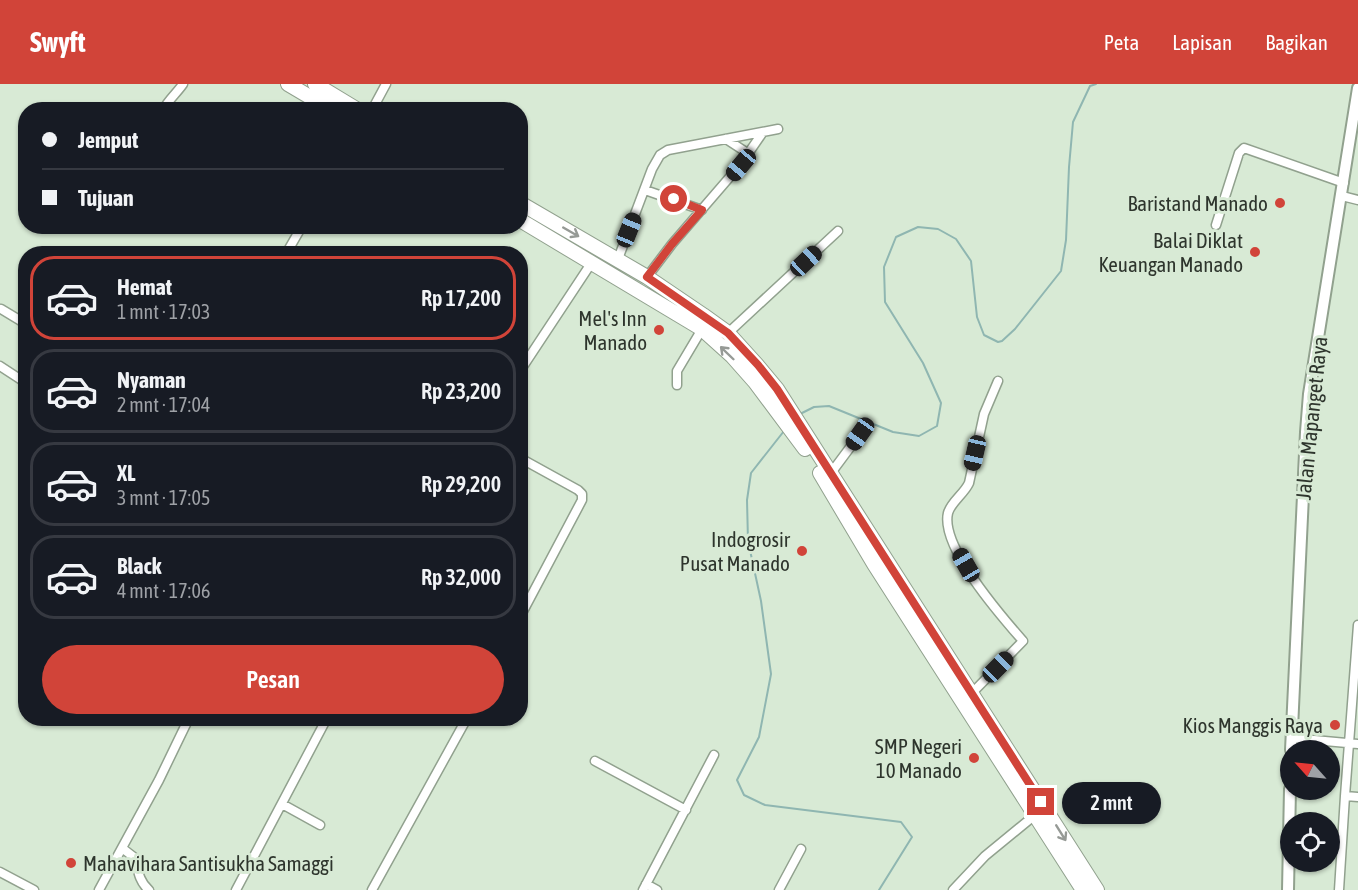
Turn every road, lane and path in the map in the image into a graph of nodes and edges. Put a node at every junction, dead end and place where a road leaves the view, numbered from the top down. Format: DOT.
graph roads {
  1 [pos="183,84"];
  2 [pos="288,84"];
  3 [pos="315,84"];
  4 [pos="387,84"];
  5 [pos="1358,88"];
  6 [pos="168,102"];
  7 [pos="318,102"];
  8 [pos="345,102"];
  9 [pos="377,102"];
  10 [pos="778,129"];
  11 [pos="763,132"];
  12 [pos="726,139"];
  13 [pos="749,154"];
  14 [pos="1344,183"];
  15 [pos="645,190"];
  16 [pos="1342,196"];
  17 [pos="1358,200"];
  18 [pos="528,208"];
  19 [pos="702,210"];
  20 [pos="528,225"];
  21 [pos="1216,225"];
  22 [pos="838,231"];
  23 [pos="618,259"];
  24 [pos="592,262"];
  25 [pos="647,277"];
  26 [pos="1,309"];
  27 [pos="18,319"];
  28 [pos="702,329"];
  29 [pos="728,333"];
  30 [pos="528,359"];
  31 [pos="0,366"];
  32 [pos="18,378"];
  33 [pos="998,381"];
  34 [pos="678,385"];
  35 [pos="771,393"];
  36 [pos="799,433"];
  37 [pos="860,434"];
  38 [pos="528,462"];
  39 [pos="831,473"];
  40 [pos="880,561"];
  41 [pos="528,602"];
  42 [pos="1358,625"];
  43 [pos="1357,640"];
  44 [pos="1356,683"];
  45 [pos="972,693"];
  46 [pos="185,726"];
  47 [pos="323,726"];
  48 [pos="463,726"];
  49 [pos="1292,738"];
  50 [pos="1354,744"];
  51 [pos="714,755"];
  52 [pos="596,761"];
  53 [pos="1345,796"];
  54 [pos="1358,797"];
  55 [pos="1290,800"];
  56 [pos="282,804"];
  57 [pos="686,810"];
  58 [pos="1035,815"];
  59 [pos="320,825"];
  60 [pos="122,848"];
  61 [pos="801,849"];
  62 [pos="0,872"];
  63 [pos="645,887"];
  64 [pos="34,890"];
  65 [pos="99,890"];
  66 [pos="149,890"];
  67 [pos="236,890"];
  68 [pos="372,890"];
  69 [pos="657,890"];
  70 [pos="780,890"];
  71 [pos="953,890"];
  72 [pos="1083,890"];
  73 [pos="1097,890"];
  74 [pos="1288,890"];
  75 [pos="1339,890"];
  1 -- 6 [label="street"];
  2 -- 7 [label="highway"];
  3 -- 8 [label="highway"];
  4 -- 9 [label="street"];
  5 -- 14 [label="street, Jalan Mapanget Raya"];
  10 -- 11 [label="street"];
  11 -- 12 [label="street"];
  11 -- 13 [label="street"];
  12 -- 13 [label="street"];
  12 -- 15 [label="street"];
  13 -- 19 [label="street"];
  14 -- 16 [label="street, Jalan Mapanget Raya"];
  14 -- 21 [label="street"];
  15 -- 19 [label="street"];
  15 -- 23 [label="street"];
  16 -- 17 [label="street"];
  16 -- 49 [label="street, Jalan Mapanget Raya"];
  18 -- 23 [label="highway, one-way"];
  19 -- 25 [label="street"];
  20 -- 24 [label="highway"];
  22 -- 29 [label="street"];
  23 -- 25 [label="highway"];
  24 -- 28 [label="highway"];
  24 -- 30 [label="street"];
  25 -- 29 [label="highway"];
  26 -- 27 [label="street"];
  28 -- 34 [label="street"];
  35 -- 28 [label="highway, one-way"];
  29 -- 35 [label="highway"];
  31 -- 32 [label="street"];
  33 -- 45 [label="street"];
  35 -- 36 [label="highway"];
  36 -- 39 [label="highway"];
  36 -- 40 [label="highway"];
  37 -- 39 [label="street"];
  38 -- 41 [label="street"];
  39 -- 40 [label="highway"];
  40 -- 45 [label="highway"];
  40 -- 58 [label="highway"];
  42 -- 43 [label="street"];
  43 -- 44 [label="street"];
  44 -- 50 [label="street"];
  45 -- 73 [label="highway, one-way"];
  46 -- 60 [label="street"];
  47 -- 56 [label="street"];
  48 -- 68 [label="street"];
  49 -- 50 [label="street"];
  50 -- 53 [label="street"];
  51 -- 57 [label="street"];
  52 -- 57 [label="street"];
  53 -- 54 [label="street"];
  53 -- 75 [label="street"];
  55 -- 74 [label="street"];
  56 -- 59 [label="street"];
  56 -- 67 [label="street"];
  57 -- 63 [label="street"];
  58 -- 71 [label="street"];
  58 -- 72 [label="highway"];
  60 -- 65 [label="street"];
  60 -- 66 [label="street"];
  61 -- 70 [label="street"];
  62 -- 64 [label="street"];
  63 -- 69 [label="street"];
}
